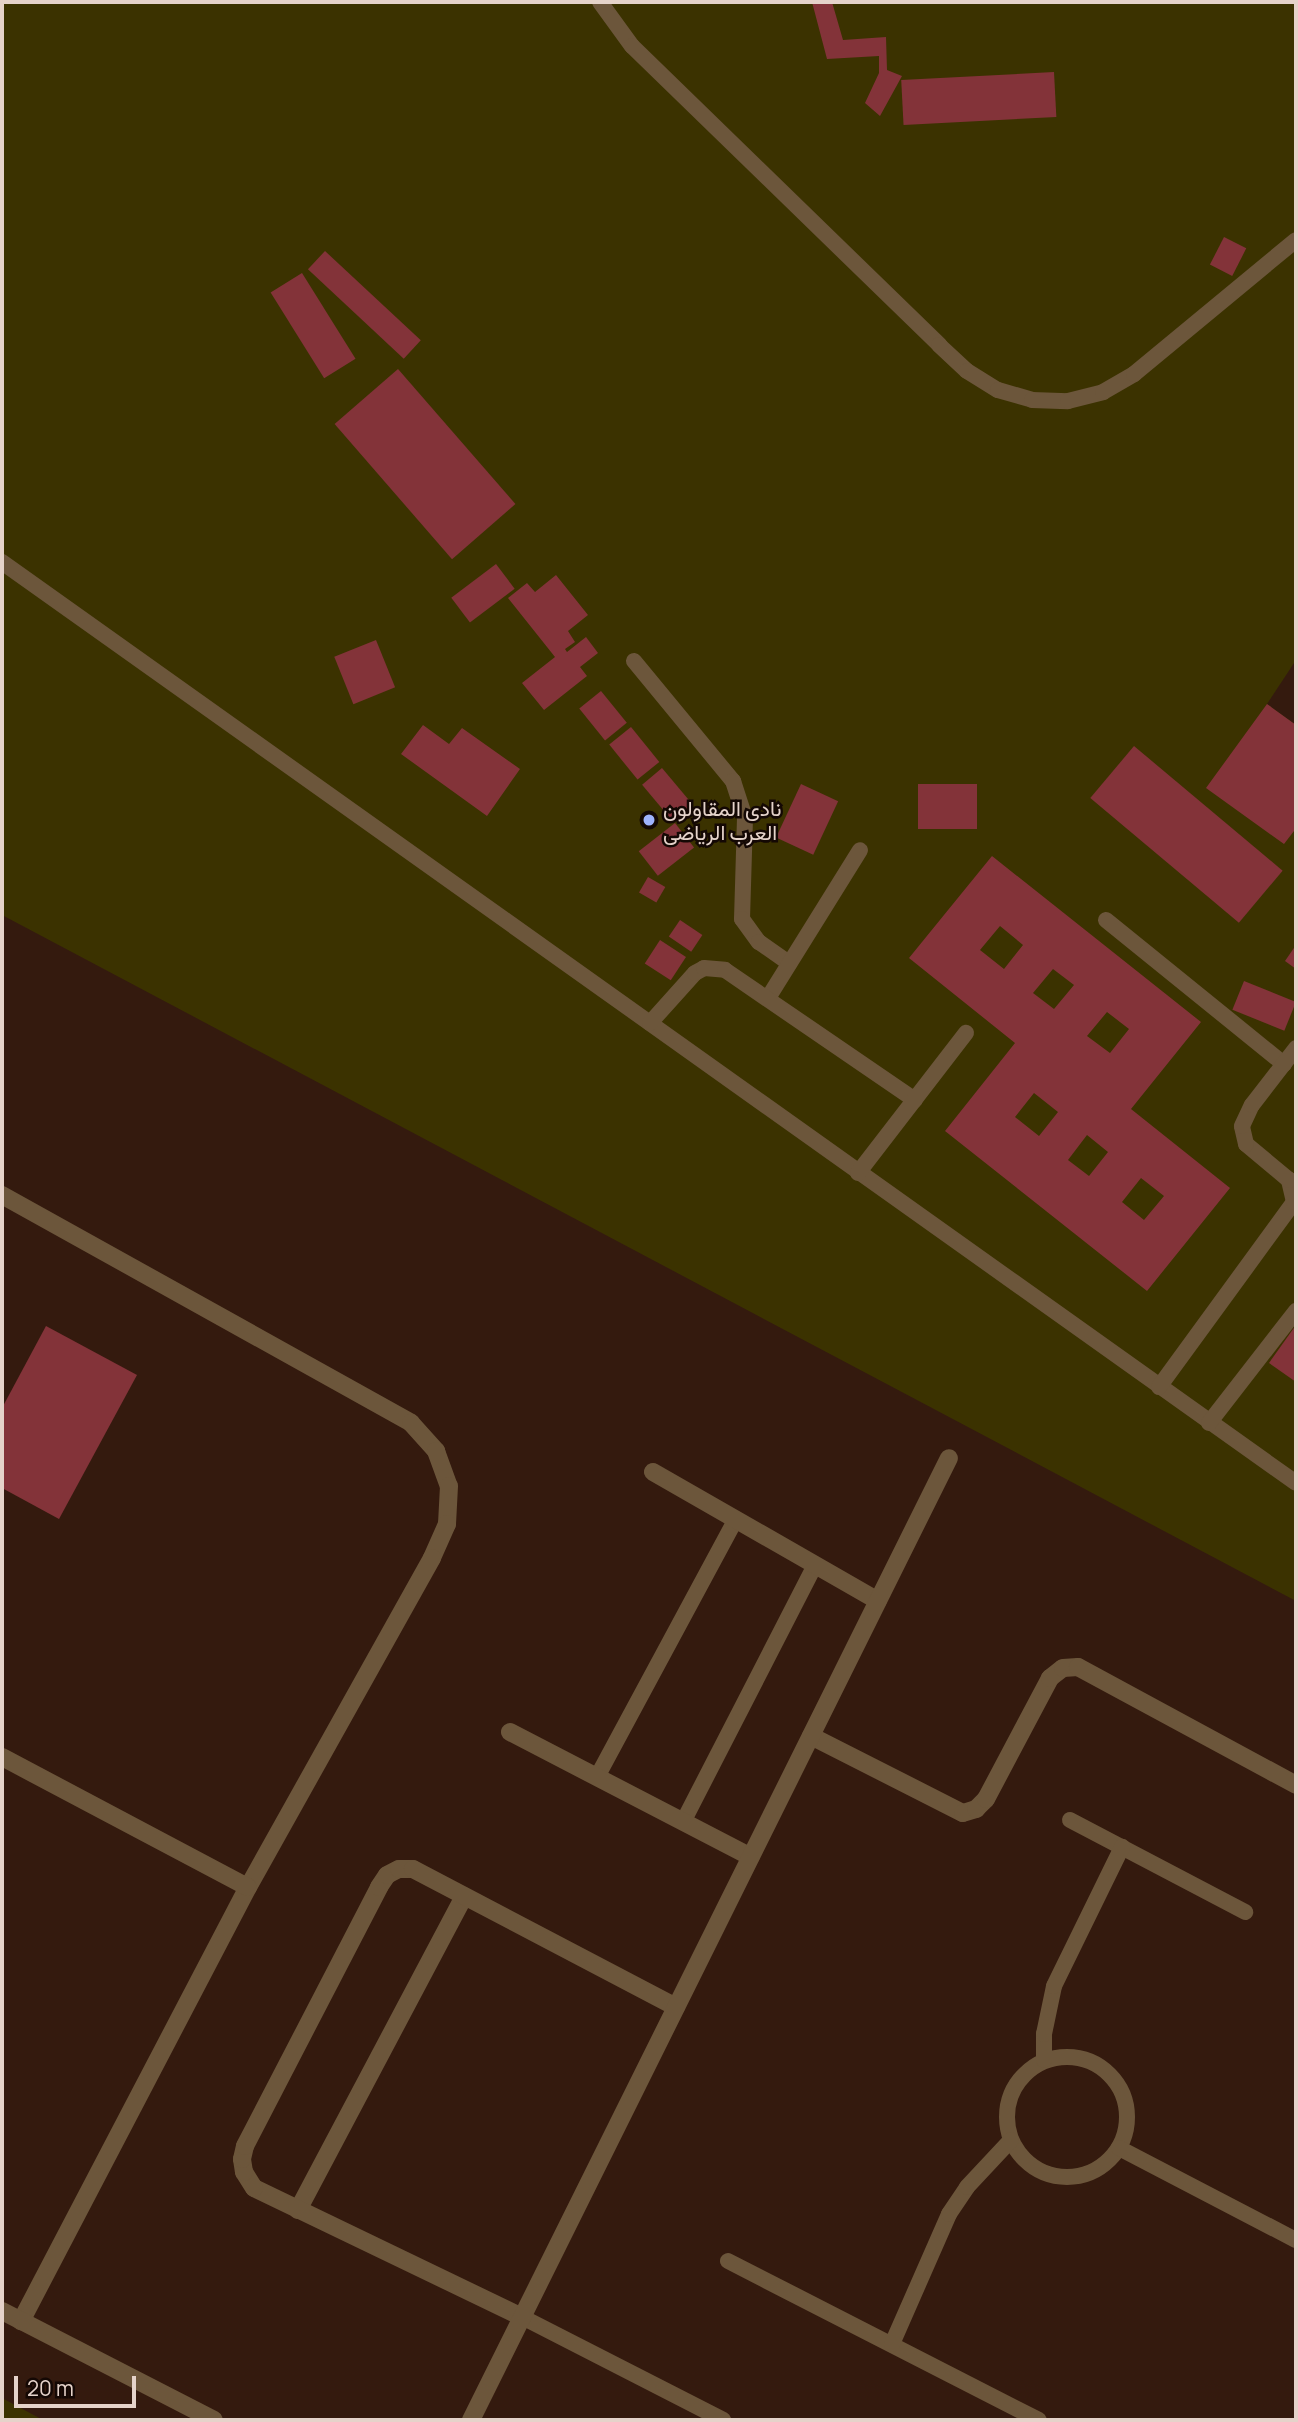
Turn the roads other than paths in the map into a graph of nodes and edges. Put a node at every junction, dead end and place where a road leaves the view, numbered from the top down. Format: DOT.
graph roads {
  1 [pos="600,2"];
  2 [pos="1296,240"];
  3 [pos="2,562"];
  4 [pos="634,661"];
  5 [pos="860,850"];
  6 [pos="1106,919"];
  7 [pos="789,963"];
  8 [pos="768,998"];
  9 [pos="650,1023"];
  10 [pos="966,1033"];
  11 [pos="1296,1048"];
  12 [pos="1284,1064"];
  13 [pos="915,1100"];
  14 [pos="858,1173"];
  15 [pos="2,1195"];
  16 [pos="1296,1311"];
  17 [pos="1159,1387"];
  18 [pos="1209,1423"];
  19 [pos="949,1458"];
  20 [pos="653,1472"];
  21 [pos="1296,1483"];
  22 [pos="736,1519"];
  23 [pos="815,1565"];
  24 [pos="878,1601"];
  25 [pos="510,1732"];
  26 [pos="811,1736"];
  27 [pos="2,1757"];
  28 [pos="597,1777"];
  29 [pos="1296,1785"];
  30 [pos="1070,1820"];
  31 [pos="684,1822"];
  32 [pos="1122,1847"];
  33 [pos="751,1857"];
  34 [pos="248,1887"];
  35 [pos="464,1896"];
  36 [pos="1245,1912"];
  37 [pos="676,2007"];
  38 [pos="1044,2060"];
  39 [pos="1011,2140"];
  40 [pos="1119,2148"];
  41 [pos="298,2210"];
  42 [pos="1296,2240"];
  43 [pos="728,2261"];
  44 [pos="2,2311"];
  45 [pos="522,2317"];
  46 [pos="21,2321"];
  47 [pos="892,2344"];
  48 [pos="214,2420"];
  49 [pos="471,2420"];
  50 [pos="723,2420"];
  51 [pos="1039,2420"];
  1 -- 2 [label="lane"];
  3 -- 9 [label="lane"];
  4 -- 7 [label="lane"];
  5 -- 7 [label="lane"];
  6 -- 12 [label="lane"];
  7 -- 8 [label="lane"];
  8 -- 9 [label="lane"];
  8 -- 13 [label="lane"];
  9 -- 14 [label="lane"];
  10 -- 13 [label="lane"];
  11 -- 12 [label="lane"];
  12 -- 17 [label="lane"];
  13 -- 14 [label="lane"];
  14 -- 17 [label="lane"];
  15 -- 34 [label="street"];
  16 -- 18 [label="lane"];
  17 -- 18 [label="lane"];
  18 -- 21 [label="lane"];
  19 -- 24 [label="street"];
  20 -- 22 [label="street"];
  22 -- 23 [label="street"];
  22 -- 28 [label="lane"];
  23 -- 24 [label="street"];
  23 -- 31 [label="lane"];
  24 -- 26 [label="street"];
  25 -- 28 [label="street"];
  26 -- 29 [label="street"];
  26 -- 33 [label="street"];
  27 -- 34 [label="street"];
  28 -- 31 [label="street"];
  30 -- 32 [label="lane"];
  31 -- 33 [label="street"];
  32 -- 36 [label="lane"];
  32 -- 38 [label="lane"];
  33 -- 37 [label="street"];
  34 -- 46 [label="street"];
  35 -- 37 [label="street"];
  35 -- 41 [label="street"];
  35 -- 41 [label="street"];
  37 -- 45 [label="street"];
  38 -- 39 [label="lane"];
  38 -- 40 [label="lane"];
  39 -- 40 [label="lane"];
  39 -- 47 [label="lane"];
  40 -- 42 [label="lane"];
  41 -- 45 [label="street"];
  43 -- 47 [label="lane"];
  44 -- 46 [label="street"];
  45 -- 49 [label="street"];
  45 -- 50 [label="lane"];
  46 -- 48 [label="street"];
  47 -- 51 [label="lane"];
}
